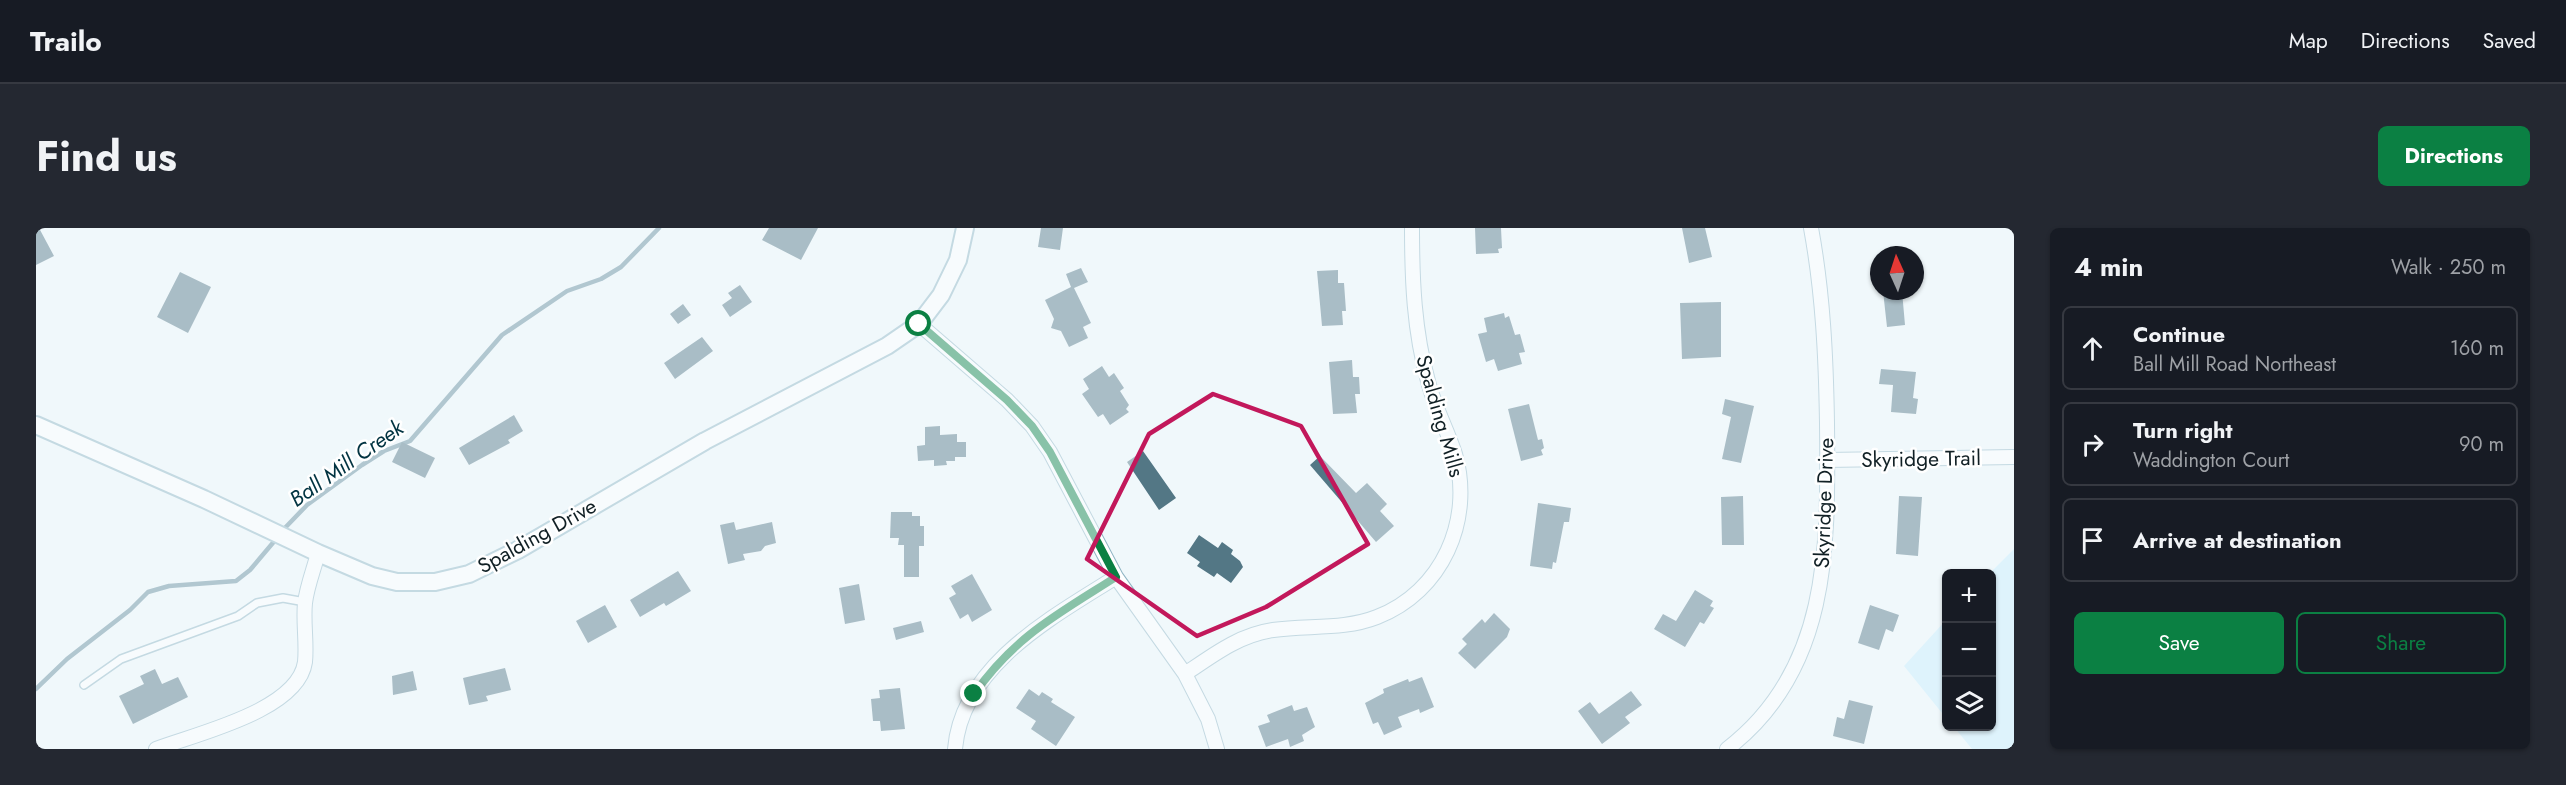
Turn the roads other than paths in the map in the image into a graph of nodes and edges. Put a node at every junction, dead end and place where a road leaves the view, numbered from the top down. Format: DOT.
graph roads {
  1 [pos="964,228"];
  2 [pos="1412,228"];
  3 [pos="1811,228"];
  4 [pos="919,324"];
  5 [pos="36,425"];
  6 [pos="2014,457"];
  7 [pos="1827,460"];
  8 [pos="318,554"];
  9 [pos="1116,577"];
  10 [pos="305,602"];
  11 [pos="1185,674"];
  12 [pos="84,685"];
  13 [pos="156,749"];
  14 [pos="955,749"];
  15 [pos="1217,749"];
  16 [pos="1728,749"];
  1 -- 4 [label="street, Spalding Drive"];
  2 -- 11 [label="street, Spalding Mills"];
  3 -- 7 [label="street, Skyridge Drive"];
  4 -- 8 [label="street, Spalding Drive"];
  4 -- 9 [label="street"];
  5 -- 8 [label="street, Spalding Drive"];
  6 -- 7 [label="street, Skyridge Trail"];
  7 -- 16 [label="street, Skyridge Drive"];
  8 -- 10 [label="street"];
  9 -- 11 [label="street"];
  9 -- 14 [label="street"];
  10 -- 12 [label="lane"];
  10 -- 13 [label="street"];
  11 -- 15 [label="street"];
}
